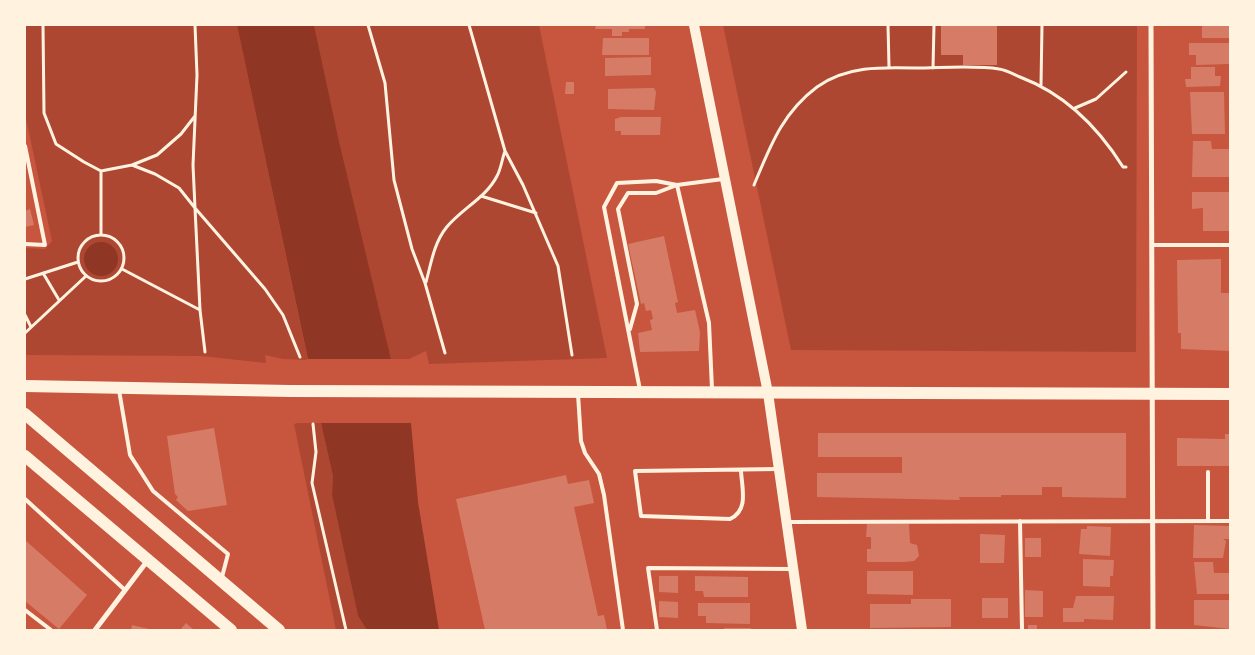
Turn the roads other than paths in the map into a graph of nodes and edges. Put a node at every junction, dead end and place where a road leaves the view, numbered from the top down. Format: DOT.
graph roads {
  1 [pos="694,25"];
  2 [pos="1151,25"];
  3 [pos="25,146"];
  4 [pos="725,178"];
  5 [pos="677,185"];
  6 [pos="25,244"];
  7 [pos="1153,245"];
  8 [pos="1230,245"];
  9 [pos="630,329"];
  10 [pos="25,386"];
  11 [pos="119,388"];
  12 [pos="578,391"];
  13 [pos="640,392"];
  14 [pos="712,392"];
  15 [pos="768,393"];
  16 [pos="1154,394"];
  17 [pos="1230,394"];
  18 [pos="25,414"];
  19 [pos="25,456"];
  20 [pos="778,469"];
  21 [pos="741,471"];
  22 [pos="1208,472"];
  23 [pos="25,500"];
  24 [pos="1020,521"];
  25 [pos="1153,521"];
  26 [pos="1208,521"];
  27 [pos="1230,521"];
  28 [pos="786,522"];
  29 [pos="148,560"];
  30 [pos="793,569"];
  31 [pos="220,582"];
  32 [pos="125,590"];
  33 [pos="25,610"];
  34 [pos="51,630"];
  35 [pos="95,630"];
  36 [pos="231,630"];
  37 [pos="279,630"];
  38 [pos="623,630"];
  39 [pos="657,630"];
  40 [pos="802,630"];
  41 [pos="1022,630"];
  42 [pos="1153,630"];
  1 -- 4 [label="main road"];
  2 -- 7 [label="street"];
  3 -- 6 [label="lane"];
  4 -- 5 [label="lane"];
  4 -- 15 [label="main road"];
  5 -- 9 [label="lane"];
  5 -- 9 [label="lane"];
  5 -- 14 [label="lane"];
  7 -- 8 [label="lane"];
  7 -- 16 [label="street"];
  9 -- 13 [label="lane"];
  10 -- 11 [label="main road"];
  11 -- 12 [label="main road"];
  11 -- 31 [label="lane"];
  12 -- 13 [label="main road"];
  12 -- 38 [label="lane"];
  13 -- 14 [label="main road"];
  14 -- 15 [label="main road"];
  15 -- 16 [label="main road"];
  15 -- 20 [label="main road"];
  16 -- 17 [label="main road"];
  16 -- 25 [label="street"];
  18 -- 31 [label="main road"];
  19 -- 29 [label="main road"];
  20 -- 21 [label="lane"];
  20 -- 28 [label="main road"];
  21 -- 21 [label="lane"];
  22 -- 26 [label="lane"];
  23 -- 32 [label="lane"];
  24 -- 25 [label="lane"];
  24 -- 28 [label="lane"];
  24 -- 41 [label="lane"];
  25 -- 26 [label="lane"];
  25 -- 42 [label="street"];
  26 -- 27 [label="lane"];
  28 -- 30 [label="main road"];
  29 -- 32 [label="street"];
  29 -- 36 [label="main road"];
  30 -- 39 [label="lane"];
  30 -- 40 [label="main road"];
  31 -- 37 [label="main road"];
  32 -- 35 [label="street"];
  33 -- 34 [label="lane"];
}
